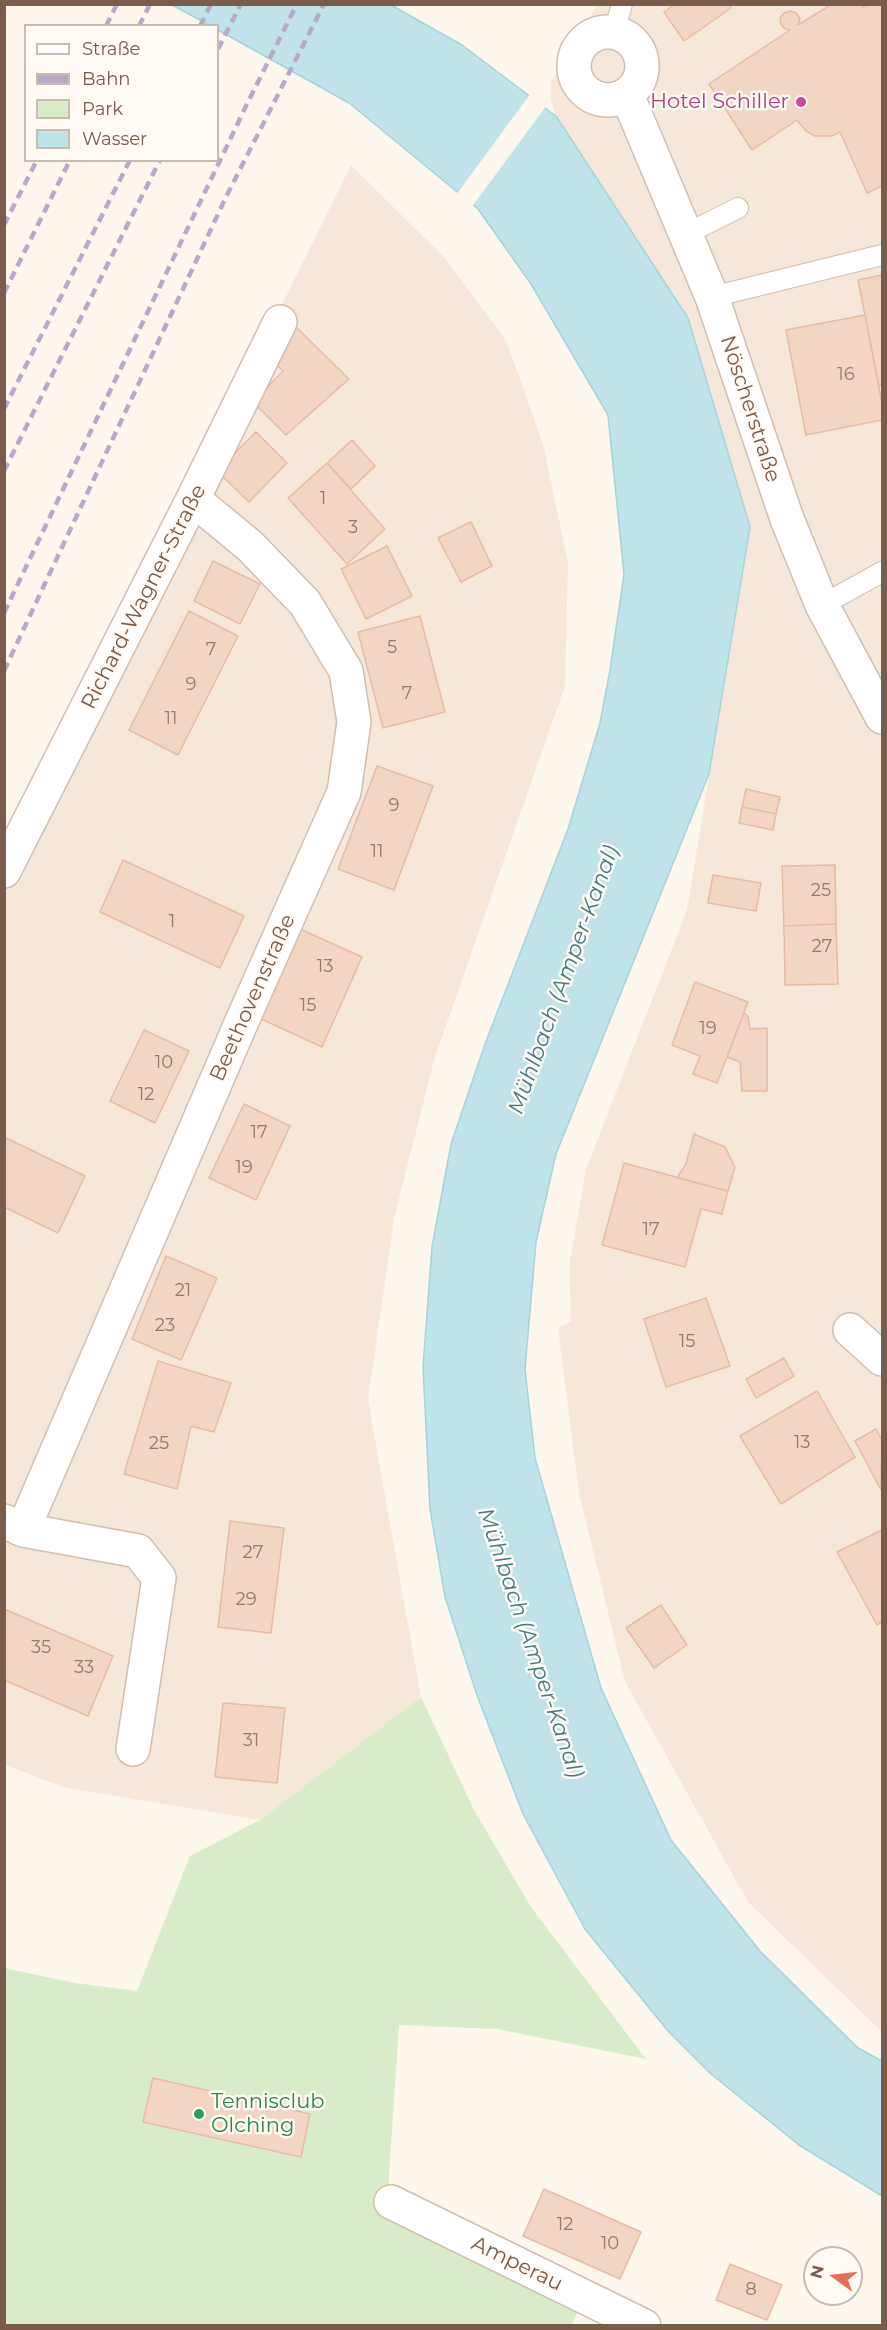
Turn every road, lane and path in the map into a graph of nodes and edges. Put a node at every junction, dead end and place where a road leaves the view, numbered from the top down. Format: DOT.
graph roads {
  1 [pos="618,18"];
  2 [pos="627,95"];
  3 [pos="738,208"];
  4 [pos="686,234"];
  5 [pos="882,255"];
  6 [pos="712,297"];
  7 [pos="280,322"];
  8 [pos="193,499"];
  9 [pos="882,572"];
  10 [pos="822,605"];
  11 [pos="882,717"];
  12 [pos="4,871"];
  13 [pos="850,1330"];
  14 [pos="882,1359"];
  15 [pos="14,1526"];
  16 [pos="133,1749"];
  17 [pos="391,2202"];
  18 [pos="644,2325"];
  1 -- 2 [label="street"];
  1 -- 2 [label="street"];
  2 -- 4 [label="street, Nöscherstraße"];
  3 -- 4 [label="lane"];
  4 -- 6 [label="street, Nöscherstraße"];
  5 -- 6 [label="lane"];
  6 -- 10 [label="street, Nöscherstraße"];
  7 -- 8 [label="street, Richard-Wagner-Straße"];
  8 -- 12 [label="street, Richard-Wagner-Straße"];
  8 -- 15 [label="street, Beethovenstraße"];
  9 -- 10 [label="lane"];
  10 -- 11 [label="street, Nöscherstraße"];
  13 -- 14 [label="street"];
  15 -- 16 [label="street, Beethovenstraße"];
  17 -- 18 [label="street, Amperau"];
}
